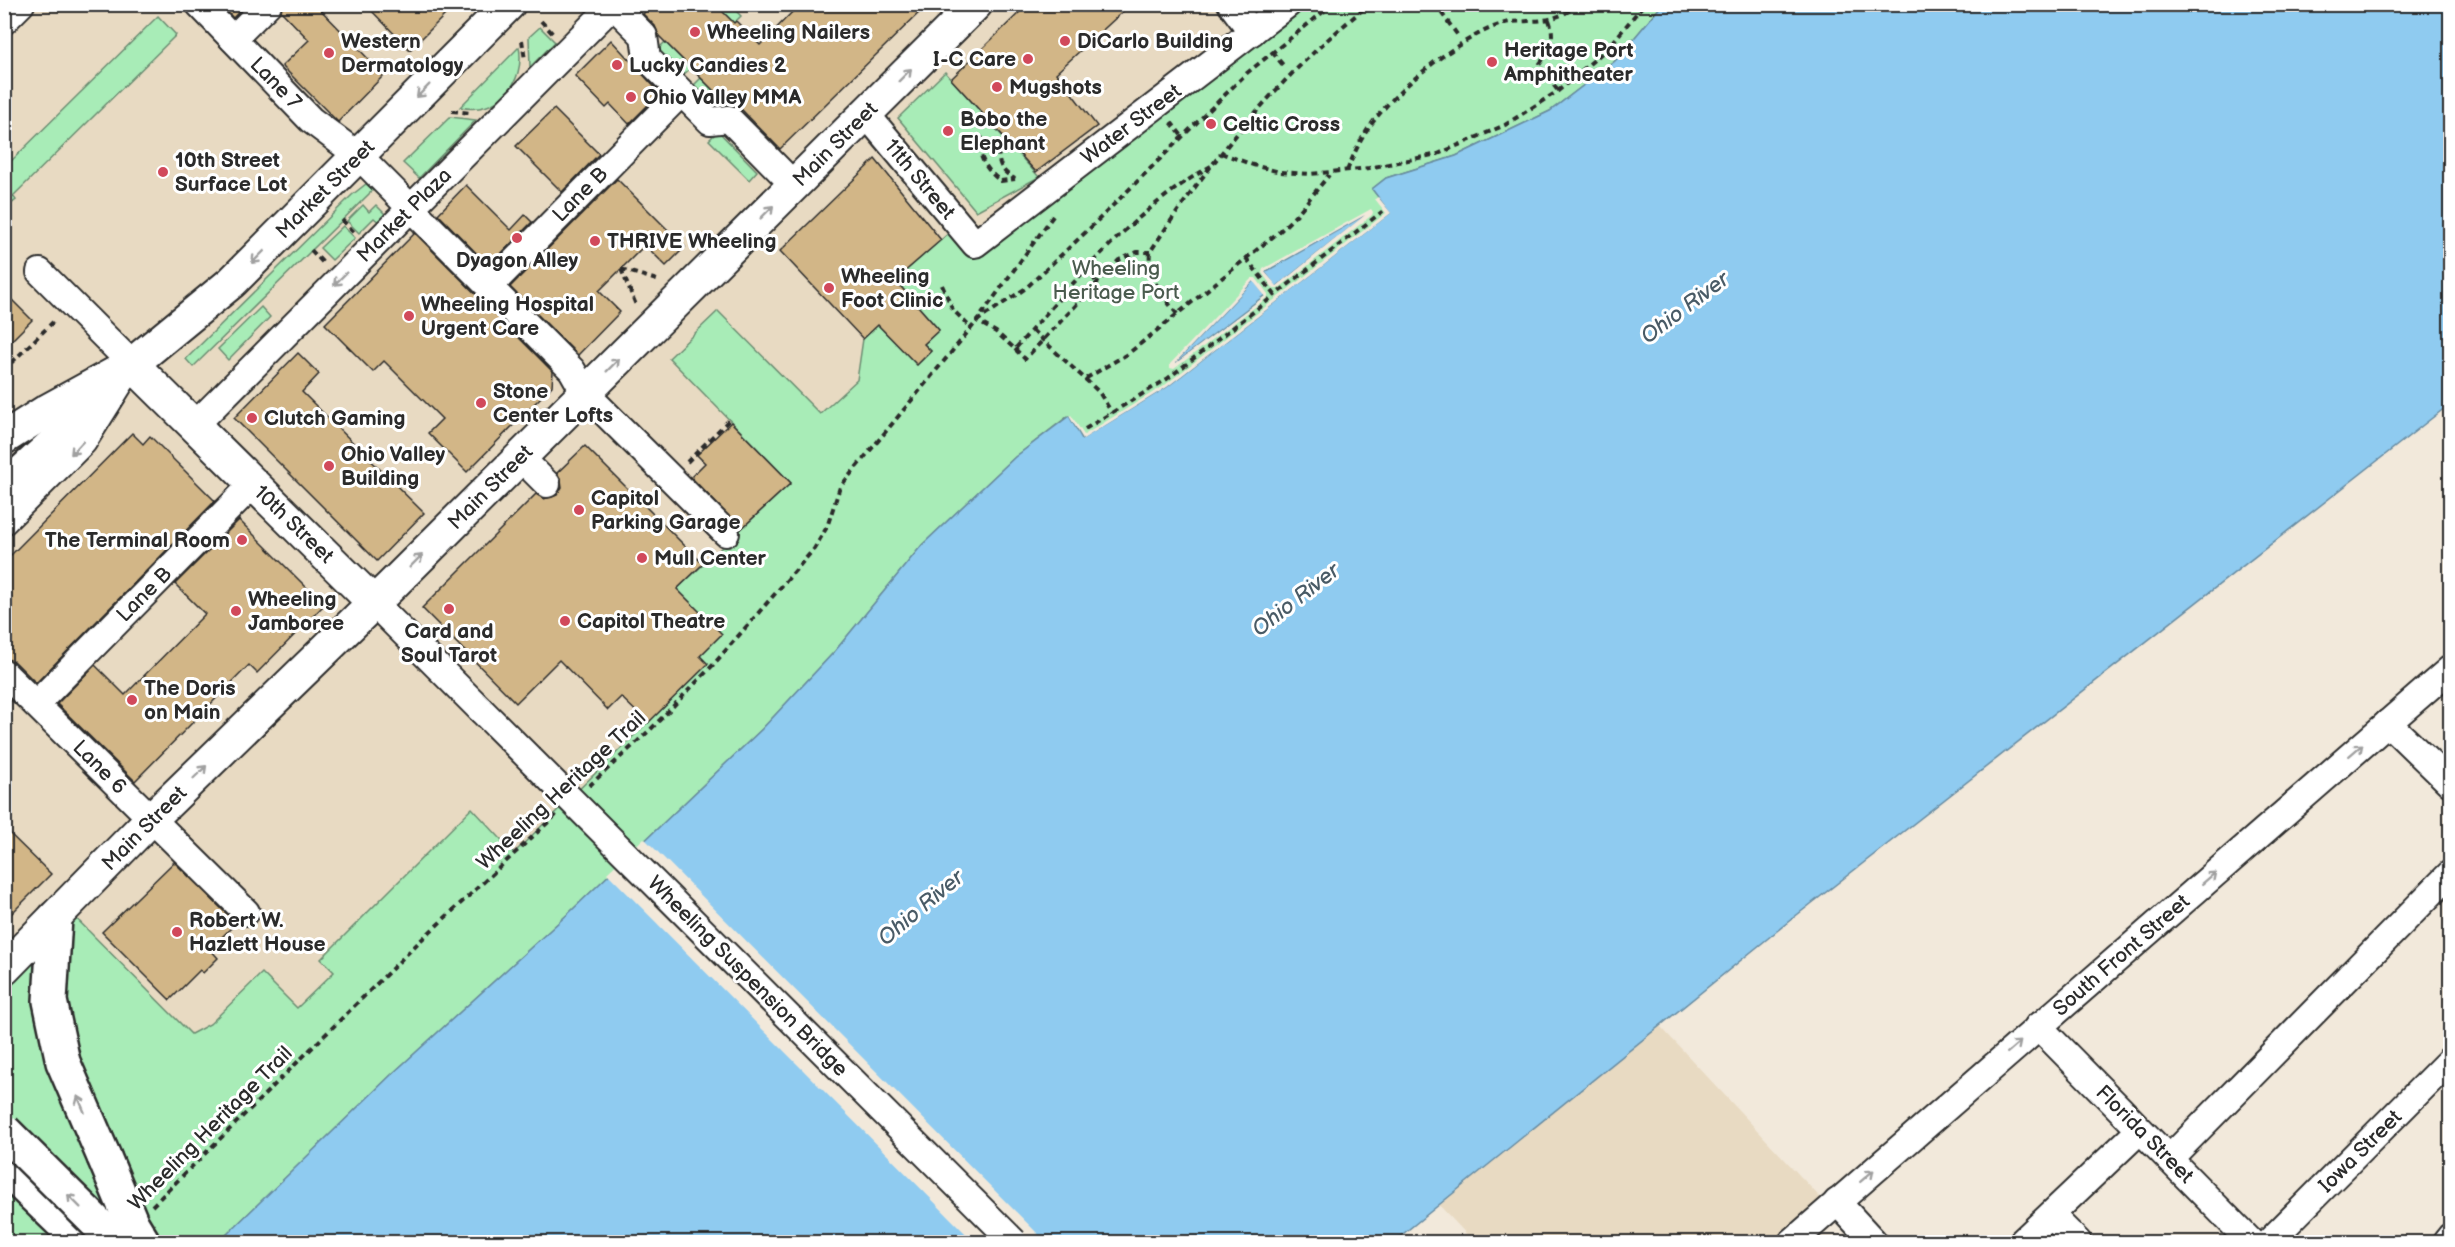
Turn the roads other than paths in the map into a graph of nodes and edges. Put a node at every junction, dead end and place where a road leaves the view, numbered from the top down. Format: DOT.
graph roads {
  1 [pos="21,4"];
  2 [pos="199,4"];
  3 [pos="268,4"];
  4 [pos="509,4"];
  5 [pos="976,4"];
  6 [pos="1231,4"];
  7 [pos="1287,4"];
  8 [pos="613,5"];
  9 [pos="4,21"];
  10 [pos="1252,32"];
  11 [pos="233,39"];
  12 [pos="672,102"];
  13 [pos="866,114"];
  14 [pos="359,156"];
  15 [pos="794,185"];
  16 [pos="411,208"];
  17 [pos="975,244"];
  18 [pos="40,272"];
  19 [pos="489,287"];
  20 [pos="132,364"];
  21 [pos="585,393"];
  22 [pos="194,426"];
  23 [pos="4,438"];
  24 [pos="520,457"];
  25 [pos="253,484"];
  26 [pos="547,484"];
  27 [pos="4,489"];
  28 [pos="4,521"];
  29 [pos="726,532"];
  30 [pos="374,603"];
  31 [pos="2451,669"];
  32 [pos="4,673"];
  33 [pos="36,704"];
  34 [pos="481,710"];
  35 [pos="2388,723"];
  36 [pos="2451,783"];
  37 [pos="151,819"];
  38 [pos="2451,874"];
  39 [pos="246,912"];
  40 [pos="55,918"];
  41 [pos="4,969"];
  42 [pos="2038,1026"];
  43 [pos="2451,1060"];
  44 [pos="2140,1130"];
  45 [pos="4,1131"];
  46 [pos="2169,1159"];
  47 [pos="4,1167"];
  48 [pos="4,1181"];
  49 [pos="1837,1202"];
  50 [pos="2051,1215"];
  51 [pos="2451,1238"];
  52 [pos="82,1242"];
  53 [pos="116,1242"];
  54 [pos="142,1242"];
  55 [pos="1014,1242"];
  56 [pos="1792,1242"];
  57 [pos="1874,1242"];
  58 [pos="2022,1242"];
  59 [pos="2078,1242"];
  60 [pos="2251,1242"];
  61 [pos="2269,1242"];
  62 [pos="2446,1242"];
  1 -- 9 [label="street"];
  2 -- 11 [label="street, Lane 7"];
  3 -- 11 [label="street"];
  4 -- 14 [label="main road, Market Street, one-way"];
  13 -- 5 [label="main road, Main Street, one-way"];
  6 -- 10 [label="street"];
  7 -- 10 [label="street, Water Street"];
  8 -- 15 [label="street"];
  8 -- 16 [label="street, Market Plaza"];
  10 -- 17 [label="street, Water Street"];
  11 -- 14 [label="street, Lane 7"];
  12 -- 19 [label="street, Lane B"];
  13 -- 15 [label="main road, Main Street"];
  13 -- 17 [label="street, 11th Street"];
  14 -- 16 [label="street, Lane 7"];
  14 -- 20 [label="main road, Market Street, one-way"];
  21 -- 15 [label="main road, Main Street, one-way"];
  16 -- 19 [label="street, Lane 7"];
  16 -- 22 [label="street, Market Plaza, one-way"];
  18 -- 20 [label="street"];
  19 -- 21 [label="street, Lane 7"];
  20 -- 22 [label="main road, 10th Street"];
  20 -- 23 [label="main road, Market Street"];
  20 -- 27 [label="highway"];
  20 -- 28 [label="street, Market Street, one-way"];
  21 -- 24 [label="main road, Main Street"];
  21 -- 29 [label="street, Lane 7"];
  22 -- 25 [label="main road, 10th Street"];
  24 -- 26 [label="street"];
  30 -- 24 [label="main road, Main Street, one-way"];
  25 -- 30 [label="main road, 10th Street"];
  25 -- 33 [label="street, Lane B"];
  30 -- 34 [label="street, 10th Street"];
  37 -- 30 [label="main road, Main Street, one-way"];
  31 -- 35 [label="street, South Front Street"];
  32 -- 33 [label="street, Lane 6"];
  33 -- 37 [label="street, Lane 6"];
  34 -- 55 [label="street, Wheeling Suspension Bridge, bridge"];
  35 -- 36 [label="street"];
  42 -- 35 [label="street, South Front Street, one-way"];
  37 -- 39 [label="street, Lane 6"];
  37 -- 40 [label="main road, Main Street"];
  38 -- 46 [label="street"];
  40 -- 41 [label="main road, Main Street"];
  54 -- 40 [label="highway, one-way, bridge"];
  42 -- 44 [label="street, Florida Street"];
  49 -- 42 [label="street, South Front Street, one-way"];
  43 -- 61 [label="street, Iowa Street"];
  44 -- 46 [label="street, Florida Street"];
  44 -- 50 [label="street"];
  53 -- 45 [label="highway, one-way, bridge"];
  46 -- 60 [label="street, Florida Street"];
  47 -- 52 [label="highway"];
  48 -- 52 [label="highway"];
  49 -- 56 [label="street, South Front Street"];
  49 -- 57 [label="street"];
  50 -- 58 [label="street"];
  50 -- 59 [label="street"];
  51 -- 62 [label="street"];
}
